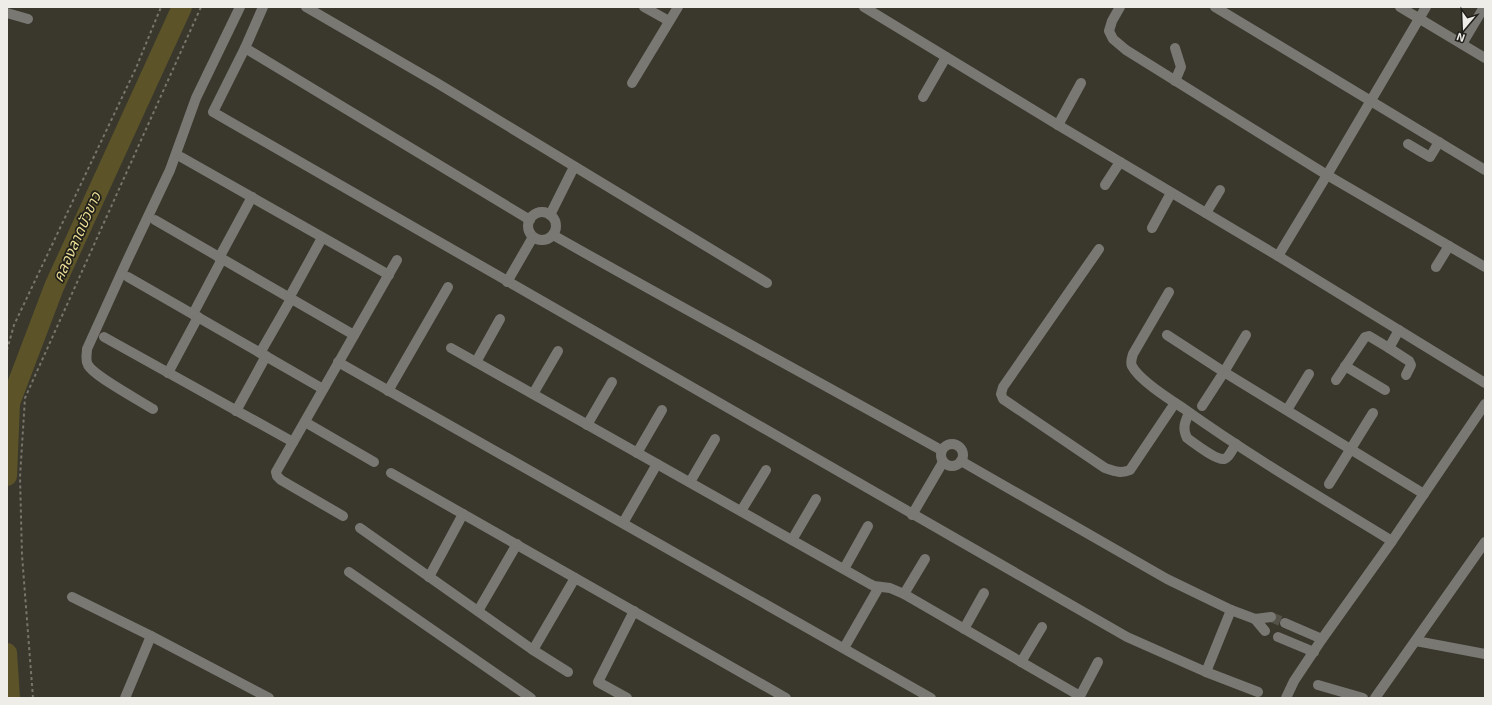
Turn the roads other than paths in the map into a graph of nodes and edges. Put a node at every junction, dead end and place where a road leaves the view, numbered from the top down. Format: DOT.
graph roads {
  1 [pos="240,7"];
  2 [pos="263,7"];
  3 [pos="306,7"];
  4 [pos="644,7"];
  5 [pos="678,7"];
  6 [pos="864,7"];
  7 [pos="1120,7"];
  8 [pos="1215,7"];
  9 [pos="1400,7"];
  10 [pos="1426,7"];
  11 [pos="1484,7"];
  12 [pos="7,13"];
  13 [pos="1419,18"];
  14 [pos="28,19"];
  15 [pos="669,21"];
  16 [pos="1462,44"];
  17 [pos="245,48"];
  18 [pos="1175,48"];
  19 [pos="946,57"];
  20 [pos="1485,58"];
  21 [pos="1176,81"];
  22 [pos="632,83"];
  23 [pos="1081,83"];
  24 [pos="923,97"];
  25 [pos="1370,101"];
  26 [pos="1058,125"];
  27 [pos="1439,142"];
  28 [pos="1408,144"];
  29 [pos="181,157"];
  30 [pos="1120,162"];
  31 [pos="574,167"];
  32 [pos="1485,170"];
  33 [pos="1327,175"];
  34 [pos="1106,185"];
  35 [pos="1220,190"];
  36 [pos="1171,192"];
  37 [pos="252,197"];
  38 [pos="1206,213"];
  39 [pos="550,215"];
  40 [pos="155,220"];
  41 [pos="530,220"];
  42 [pos="1152,228"];
  43 [pos="553,235"];
  44 [pos="533,237"];
  45 [pos="322,238"];
  46 [pos="1449,246"];
  47 [pos="1099,249"];
  48 [pos="1278,256"];
  49 [pos="221,259"];
  50 [pos="397,260"];
  51 [pos="1436,267"];
  52 [pos="1485,267"];
  53 [pos="389,275"];
  54 [pos="128,277"];
  55 [pos="507,282"];
  56 [pos="767,283"];
  57 [pos="448,287"];
  58 [pos="1169,292"];
  59 [pos="290,298"];
  60 [pos="195,316"];
  61 [pos="500,319"];
  62 [pos="1399,330"];
  63 [pos="354,335"];
  64 [pos="1167,335"];
  65 [pos="1246,336"];
  66 [pos="104,337"];
  67 [pos="451,348"];
  68 [pos="1389,348"];
  69 [pos="558,351"];
  70 [pos="263,354"];
  71 [pos="338,362"];
  72 [pos="476,362"];
  73 [pos="1345,366"];
  74 [pos="1224,372"];
  75 [pos="168,373"];
  76 [pos="1309,374"];
  77 [pos="1406,375"];
  78 [pos="1336,380"];
  79 [pos="612,382"];
  80 [pos="1485,383"];
  81 [pos="323,389"];
  82 [pos="1385,390"];
  83 [pos="388,391"];
  84 [pos="533,394"];
  85 [pos="1175,403"];
  86 [pos="1485,404"];
  87 [pos="1202,406"];
  88 [pos="153,409"];
  89 [pos="662,410"];
  90 [pos="1287,410"];
  91 [pos="236,411"];
  92 [pos="1189,413"];
  93 [pos="1373,413"];
  94 [pos="304,422"];
  95 [pos="586,425"];
  96 [pos="715,439"];
  97 [pos="293,442"];
  98 [pos="1236,444"];
  99 [pos="1351,449"];
  100 [pos="941,450"];
  101 [pos="637,453"];
  102 [pos="962,461"];
  103 [pos="374,462"];
  104 [pos="943,462"];
  105 [pos="657,464"];
  106 [pos="766,470"];
  107 [pos="391,473"];
  108 [pos="690,482"];
  109 [pos="1329,484"];
  110 [pos="1424,494"];
  111 [pos="816,499"];
  112 [pos="741,511"];
  113 [pos="463,514"];
  114 [pos="912,515"];
  115 [pos="343,516"];
  116 [pos="623,524"];
  117 [pos="868,526"];
  118 [pos="360,528"];
  119 [pos="792,540"];
  120 [pos="1392,541"];
  121 [pos="1485,542"];
  122 [pos="517,544"];
  123 [pos="925,559"];
  124 [pos="844,569"];
  125 [pos="349,572"];
  126 [pos="428,576"];
  127 [pos="575,578"];
  128 [pos="879,587"];
  129 [pos="984,593"];
  130 [pos="904,594"];
  131 [pos="72,597"];
  132 [pos="1231,610"];
  133 [pos="478,611"];
  134 [pos="634,611"];
  135 [pos="1271,617"];
  136 [pos="1255,619"];
  137 [pos="1285,623"];
  138 [pos="1042,627"];
  139 [pos="964,629"];
  140 [pos="1265,631"];
  141 [pos="151,636"];
  142 [pos="1278,637"];
  143 [pos="1322,639"];
  144 [pos="1416,641"];
  145 [pos="844,648"];
  146 [pos="534,650"];
  147 [pos="1314,652"];
  148 [pos="1485,654"];
  149 [pos="1021,662"];
  150 [pos="1098,662"];
  151 [pos="568,672"];
  152 [pos="1206,672"];
  153 [pos="1318,685"];
  154 [pos="1258,692"];
  155 [pos="1080,697"];
  156 [pos="125,698"];
  157 [pos="269,698"];
  158 [pos="531,698"];
  159 [pos="627,698"];
  160 [pos="786,698"];
  161 [pos="931,698"];
  162 [pos="1286,698"];
  163 [pos="1363,698"];
  164 [pos="1375,698"];
  1 -- 88 [label="street"];
  2 -- 17 [label="street"];
  3 -- 31 [label="street"];
  4 -- 15 [label="street"];
  5 -- 15 [label="street"];
  6 -- 19 [label="street"];
  7 -- 21 [label="street"];
  8 -- 25 [label="street"];
  9 -- 13 [label="street"];
  10 -- 13 [label="street"];
  11 -- 16 [label="street"];
  12 -- 14 [label="street"];
  13 -- 16 [label="street"];
  13 -- 25 [label="street"];
  15 -- 22 [label="street"];
  16 -- 20 [label="street"];
  17 -- 41 [label="street"];
  17 -- 55 [label="street"];
  18 -- 21 [label="street"];
  19 -- 24 [label="street"];
  19 -- 26 [label="street"];
  21 -- 33 [label="street"];
  23 -- 26 [label="street"];
  25 -- 27 [label="street"];
  25 -- 33 [label="street"];
  26 -- 30 [label="street"];
  27 -- 28 [label="street"];
  27 -- 32 [label="street"];
  29 -- 37 [label="street"];
  30 -- 34 [label="street"];
  30 -- 36 [label="street"];
  31 -- 39 [label="street"];
  31 -- 56 [label="street"];
  33 -- 46 [label="street"];
  33 -- 48 [label="street"];
  35 -- 38 [label="street"];
  36 -- 38 [label="street"];
  36 -- 42 [label="street"];
  37 -- 45 [label="street"];
  37 -- 49 [label="street"];
  38 -- 48 [label="street"];
  39 -- 41 [label="street"];
  39 -- 43 [label="street"];
  40 -- 49 [label="street"];
  41 -- 44 [label="street"];
  43 -- 44 [label="street"];
  43 -- 100 [label="street"];
  44 -- 55 [label="street"];
  45 -- 53 [label="street"];
  45 -- 59 [label="street"];
  46 -- 51 [label="street"];
  46 -- 52 [label="street"];
  47 -- 85 [label="street"];
  48 -- 62 [label="street"];
  49 -- 59 [label="street"];
  49 -- 60 [label="street"];
  50 -- 53 [label="street"];
  53 -- 63 [label="street"];
  54 -- 60 [label="street"];
  55 -- 114 [label="street"];
  57 -- 83 [label="street"];
  58 -- 85 [label="street"];
  59 -- 63 [label="street"];
  59 -- 70 [label="street"];
  60 -- 70 [label="street"];
  60 -- 75 [label="street"];
  61 -- 72 [label="street"];
  62 -- 68 [label="street"];
  62 -- 80 [label="street"];
  63 -- 71 [label="street"];
  64 -- 74 [label="street"];
  65 -- 74 [label="street"];
  66 -- 75 [label="street"];
  67 -- 72 [label="street"];
  68 -- 73 [label="street"];
  68 -- 77 [label="street"];
  69 -- 84 [label="street"];
  70 -- 81 [label="street"];
  70 -- 91 [label="street"];
  71 -- 81 [label="street"];
  71 -- 83 [label="street"];
  72 -- 84 [label="street"];
  73 -- 78 [label="street"];
  73 -- 82 [label="street"];
  74 -- 87 [label="street"];
  74 -- 90 [label="street"];
  75 -- 91 [label="street"];
  76 -- 90 [label="street"];
  79 -- 95 [label="street"];
  81 -- 94 [label="street"];
  83 -- 116 [label="street"];
  84 -- 95 [label="street"];
  85 -- 92 [label="street"];
  86 -- 110 [label="street"];
  89 -- 101 [label="street"];
  90 -- 99 [label="street"];
  91 -- 97 [label="street"];
  92 -- 98 [label="street"];
  92 -- 98 [label="street"];
  93 -- 99 [label="street"];
  94 -- 97 [label="street"];
  94 -- 103 [label="street"];
  95 -- 101 [label="street"];
  96 -- 108 [label="street"];
  97 -- 115 [label="street"];
  98 -- 120 [label="street"];
  99 -- 109 [label="street"];
  99 -- 110 [label="street"];
  100 -- 102 [label="street"];
  100 -- 104 [label="street"];
  101 -- 105 [label="street"];
  102 -- 104 [label="street"];
  102 -- 132 [label="street"];
  104 -- 114 [label="street"];
  105 -- 108 [label="street"];
  105 -- 116 [label="street"];
  106 -- 112 [label="street"];
  107 -- 113 [label="street"];
  108 -- 112 [label="street"];
  110 -- 120 [label="street"];
  111 -- 119 [label="street"];
  112 -- 119 [label="street"];
  113 -- 122 [label="street"];
  113 -- 126 [label="street"];
  114 -- 152 [label="street"];
  116 -- 145 [label="street"];
  117 -- 124 [label="street"];
  118 -- 126 [label="street"];
  119 -- 124 [label="street"];
  120 -- 143 [label="street"];
  121 -- 144 [label="street"];
  122 -- 127 [label="street"];
  122 -- 133 [label="street"];
  123 -- 130 [label="street"];
  124 -- 128 [label="street"];
  125 -- 158 [label="street"];
  126 -- 133 [label="street"];
  127 -- 134 [label="street"];
  127 -- 146 [label="street"];
  128 -- 130 [label="street"];
  128 -- 145 [label="street"];
  129 -- 139 [label="street"];
  130 -- 139 [label="street"];
  131 -- 141 [label="street"];
  132 -- 136 [label="street"];
  132 -- 152 [label="street"];
  133 -- 146 [label="street"];
  134 -- 159 [label="street"];
  134 -- 160 [label="street"];
  135 -- 136 [label="street"];
  136 -- 140 [label="street"];
  137 -- 143 [label="street"];
  138 -- 149 [label="street"];
  139 -- 149 [label="street"];
  141 -- 156 [label="street"];
  141 -- 157 [label="street"];
  142 -- 147 [label="street"];
  143 -- 147 [label="street"];
  144 -- 148 [label="street"];
  144 -- 164 [label="street"];
  145 -- 161 [label="street"];
  146 -- 151 [label="street"];
  147 -- 162 [label="street"];
  149 -- 155 [label="street"];
  150 -- 155 [label="street"];
  152 -- 154 [label="street"];
  153 -- 163 [label="street"];
}
